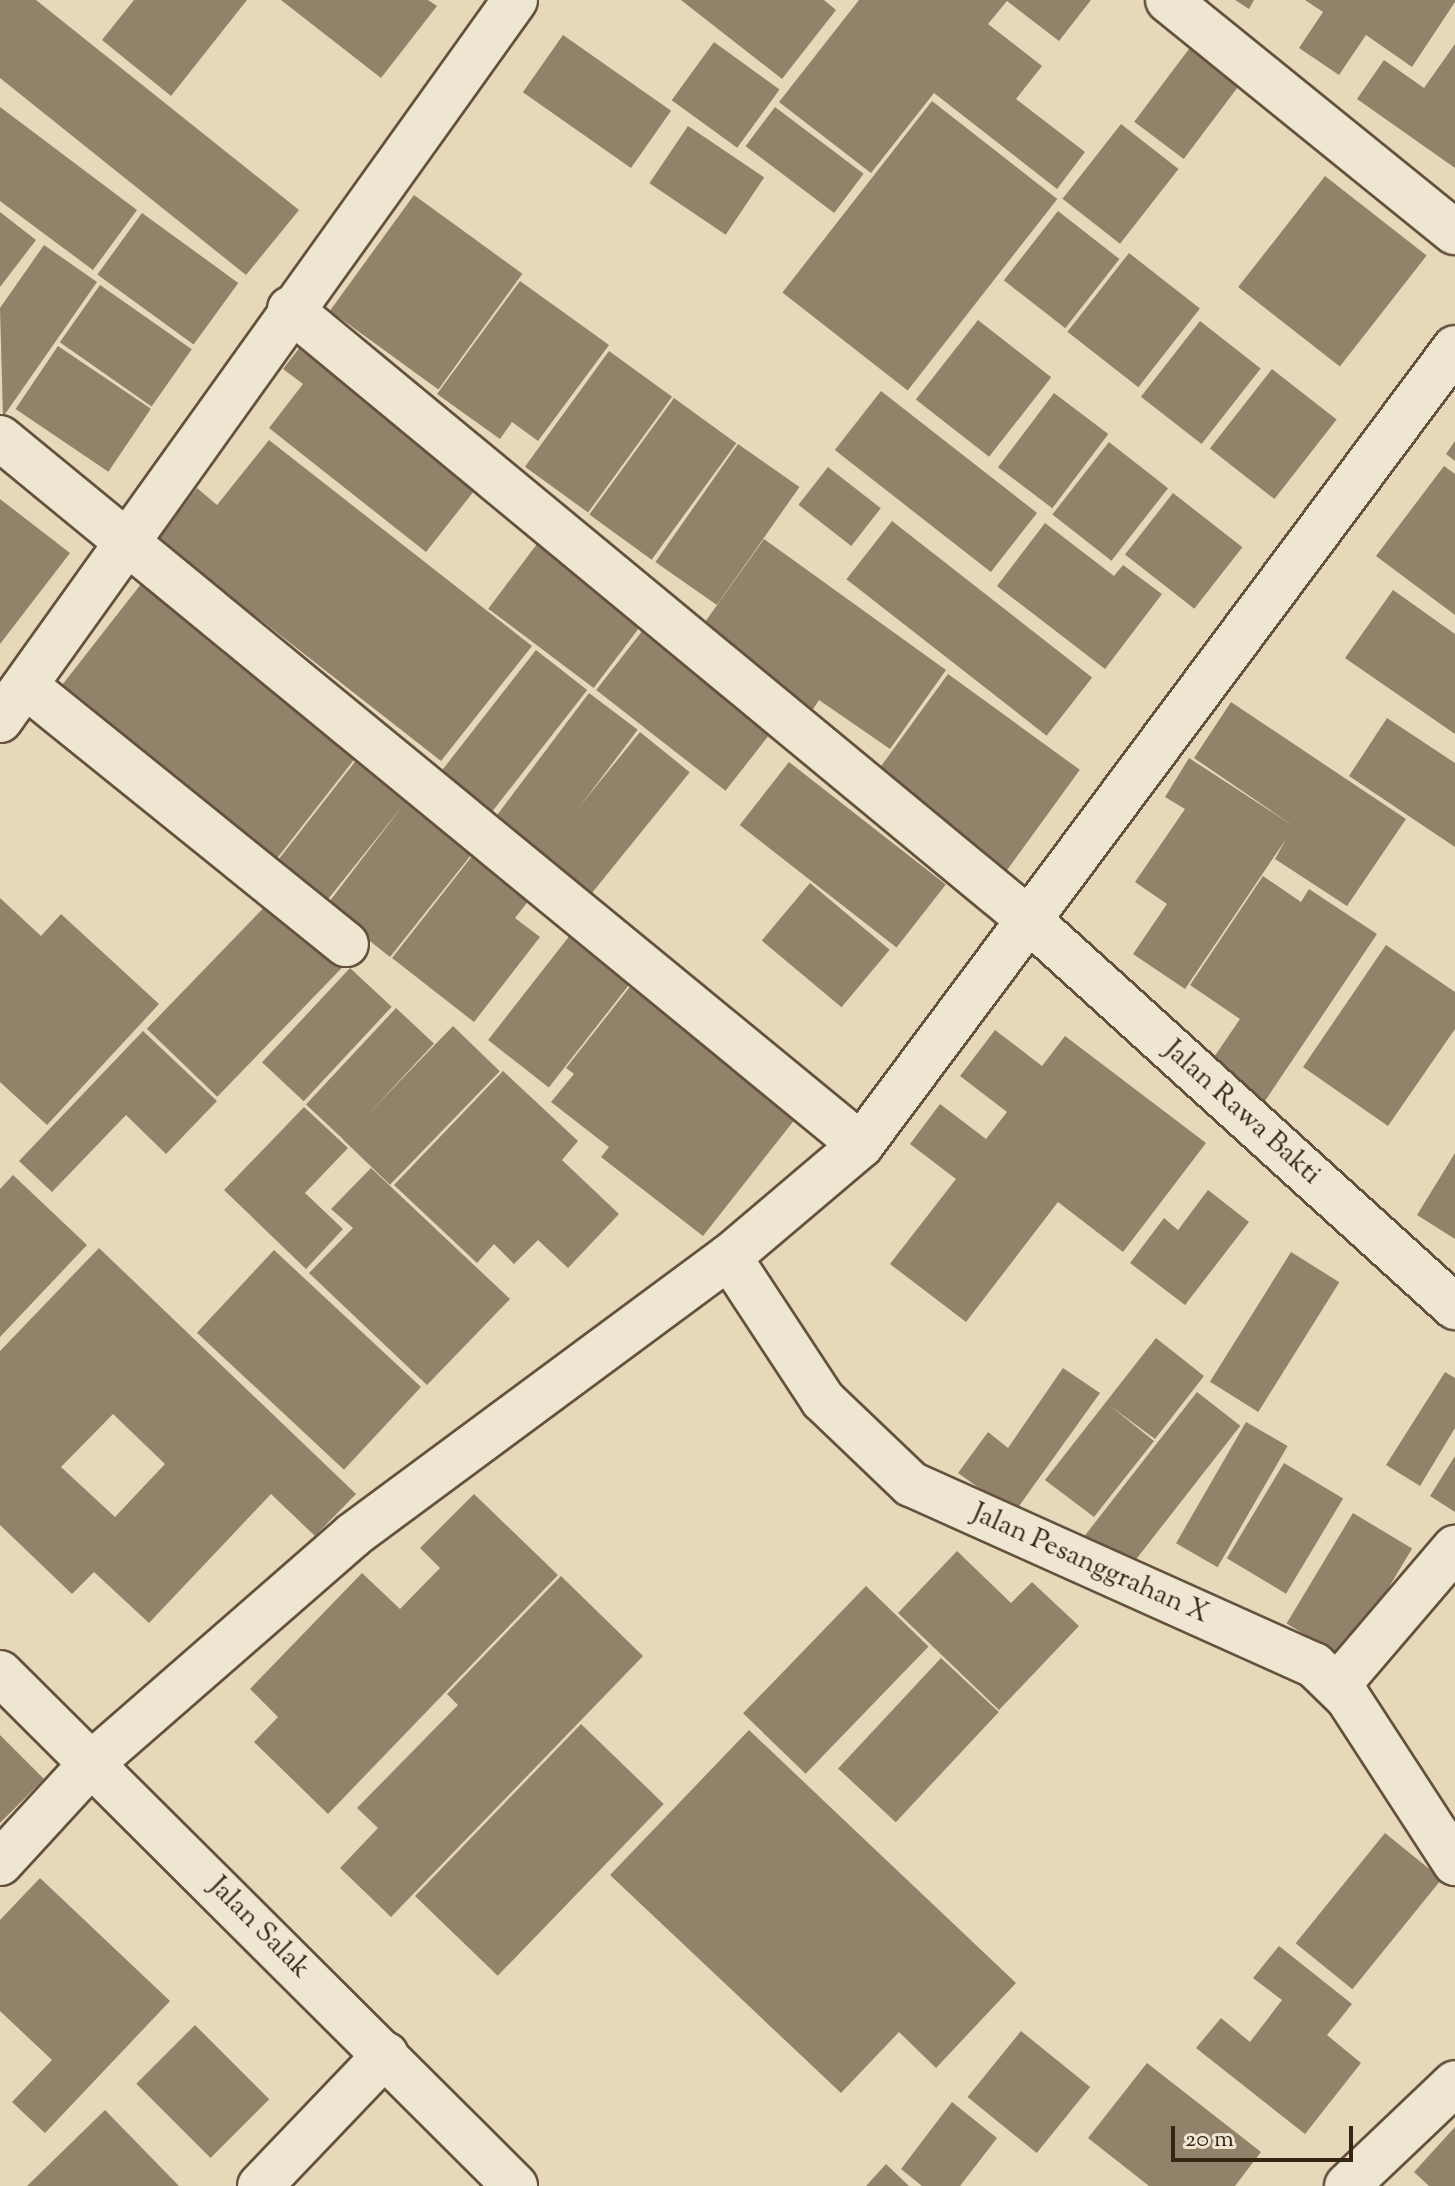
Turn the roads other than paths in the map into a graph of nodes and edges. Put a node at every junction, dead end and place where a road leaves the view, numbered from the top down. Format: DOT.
graph roads {
  1 [pos="515,0"];
  2 [pos="1168,0"];
  3 [pos="1455,232"];
  4 [pos="290,309"];
  5 [pos="1455,348"];
  6 [pos="0,438"];
  7 [pos="133,540"];
  8 [pos="13,703"];
  9 [pos="1029,920"];
  10 [pos="346,944"];
  11 [pos="861,1145"];
  12 [pos="729,1257"];
  13 [pos="1449,1289"];
  14 [pos="1455,1548"];
  15 [pos="0,1673"];
  16 [pos="1337,1686"];
  17 [pos="92,1763"];
  18 [pos="1450,1841"];
  19 [pos="0,1863"];
  20 [pos="386,2054"];
  21 [pos="1455,2083"];
  22 [pos="260,2186"];
  23 [pos="515,2186"];
  24 [pos="1347,2186"];
  1 -- 4 [label="street"];
  2 -- 3 [label="street"];
  4 -- 7 [label="street"];
  4 -- 9 [label="street, Jalan Rawa Bakti"];
  5 -- 9 [label="street"];
  6 -- 7 [label="street"];
  7 -- 8 [label="street"];
  7 -- 11 [label="street"];
  8 -- 10 [label="street"];
  9 -- 11 [label="street"];
  9 -- 13 [label="street, Jalan Rawa Bakti"];
  11 -- 12 [label="street"];
  12 -- 16 [label="street, Jalan Pesanggrahan X"];
  12 -- 17 [label="street"];
  14 -- 16 [label="street"];
  15 -- 17 [label="street, Jalan Salak"];
  16 -- 18 [label="street, Jalan Pesanggrahan X"];
  17 -- 19 [label="street"];
  17 -- 20 [label="street, Jalan Salak"];
  20 -- 22 [label="street"];
  20 -- 23 [label="street, Jalan Salak"];
  21 -- 24 [label="street"];
}
